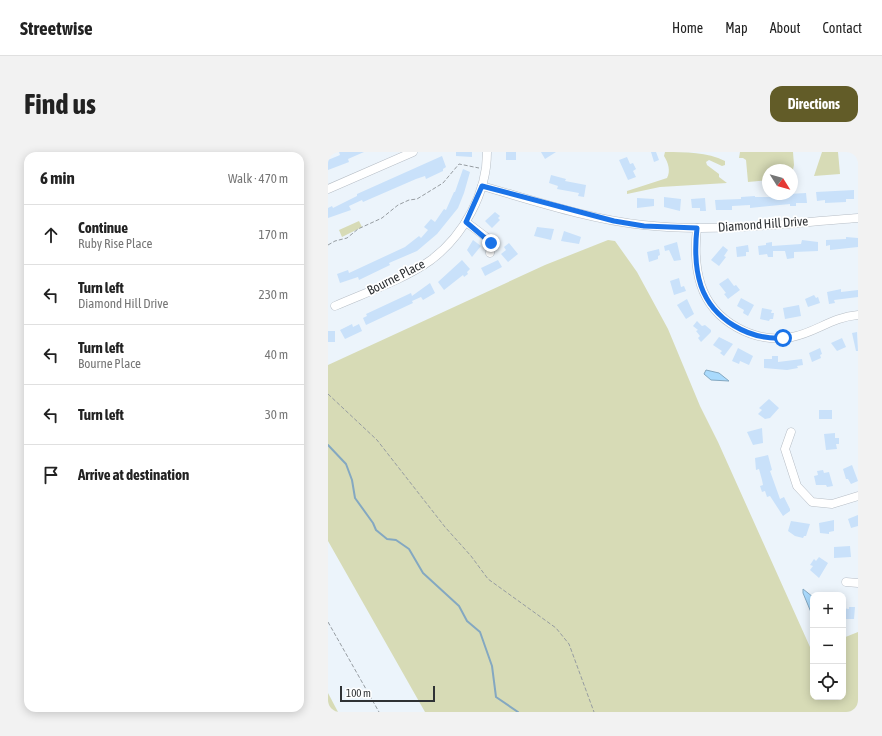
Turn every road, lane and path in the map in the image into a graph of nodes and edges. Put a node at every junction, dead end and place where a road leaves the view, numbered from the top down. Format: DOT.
graph roads {
  1 [pos="413,152"];
  2 [pos="487,152"];
  3 [pos="485,169"];
  4 [pos="482,186"];
  5 [pos="328,190"];
  6 [pos="858,218"];
  7 [pos="466,222"];
  8 [pos="697,228"];
  9 [pos="328,245"];
  10 [pos="490,253"];
  11 [pos="335,306"];
  12 [pos="858,315"];
  13 [pos="328,394"];
  14 [pos="791,432"];
  15 [pos="858,496"];
  16 [pos="846,582"];
  17 [pos="858,583"];
  18 [pos="328,622"];
  19 [pos="379,712"];
  20 [pos="594,712"];
  1 -- 5 [label="street"];
  2 -- 3 [label="street, Bourne Place"];
  3 -- 4 [label="street, Bourne Place"];
  3 -- 9 [label="path"];
  4 -- 7 [label="street, Bourne Place"];
  4 -- 8 [label="street, Diamond Hill Drive"];
  6 -- 8 [label="street, Diamond Hill Drive"];
  7 -- 10 [label="street"];
  7 -- 11 [label="street, Bourne Place"];
  8 -- 12 [label="street"];
  13 -- 20 [label="path"];
  14 -- 15 [label="street"];
  16 -- 17 [label="street"];
  18 -- 19 [label="path"];
}
